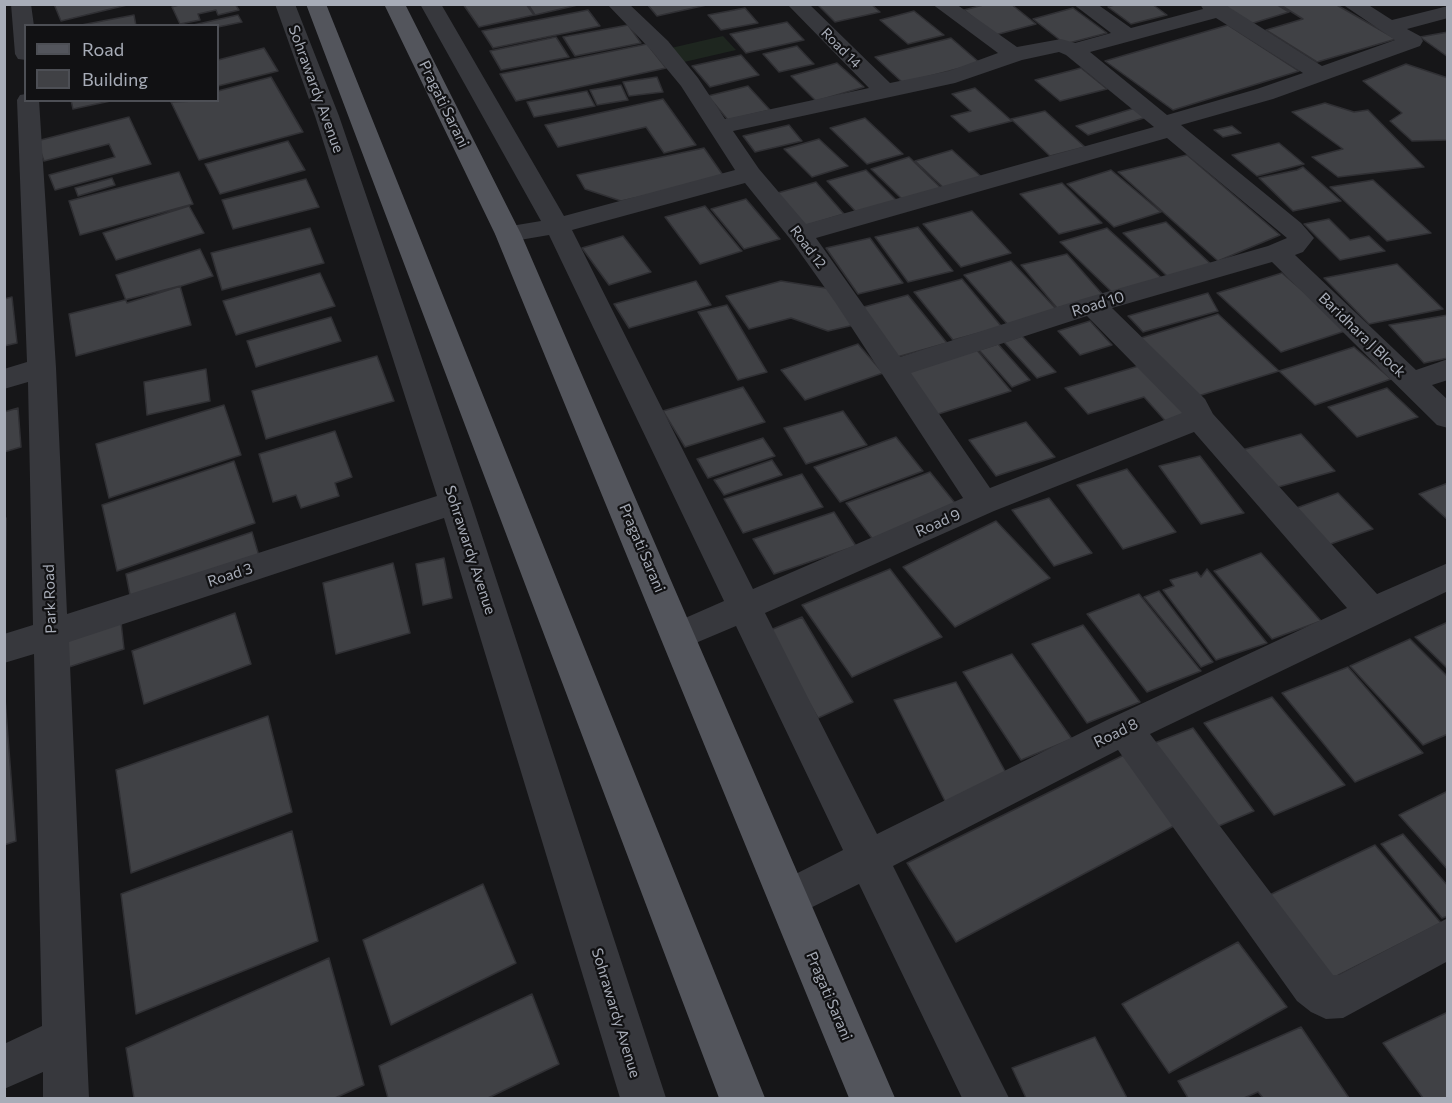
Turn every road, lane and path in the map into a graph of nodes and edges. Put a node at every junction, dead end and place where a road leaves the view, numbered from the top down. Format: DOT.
graph roads {
  1 [pos="21,4"];
  2 [pos="285,4"];
  3 [pos="316,4"];
  4 [pos="394,4"];
  5 [pos="430,4"];
  6 [pos="617,4"];
  7 [pos="797,4"];
  8 [pos="942,4"];
  9 [pos="1083,4"];
  10 [pos="1352,4"];
  11 [pos="1214,8"];
  12 [pos="1448,12"];
  13 [pos="1388,27"];
  14 [pos="24,34"];
  15 [pos="1129,36"];
  16 [pos="1074,50"];
  17 [pos="1014,55"];
  18 [pos="24,61"];
  19 [pos="4,66"];
  20 [pos="1320,74"];
  21 [pos="885,91"];
  22 [pos="28,102"];
  23 [pos="1167,126"];
  24 [pos="720,128"];
  25 [pos="750,174"];
  26 [pos="557,226"];
  27 [pos="508,234"];
  28 [pos="800,234"];
  29 [pos="1276,252"];
  30 [pos="1092,305"];
  31 [pos="42,368"];
  32 [pos="893,369"];
  33 [pos="1448,369"];
  34 [pos="4,379"];
  35 [pos="1411,382"];
  36 [pos="1199,418"];
  37 [pos="1448,418"];
  38 [pos="455,502"];
  39 [pos="983,503"];
  40 [pos="1448,576"];
  41 [pos="743,609"];
  42 [pos="1371,611"];
  43 [pos="51,633"];
  44 [pos="679,636"];
  45 [pos="4,649"];
  46 [pos="1124,729"];
  47 [pos="868,859"];
  48 [pos="789,899"];
  49 [pos="1448,938"];
  50 [pos="64,1039"];
  51 [pos="4,1067"];
  52 [pos="66,1098"];
  53 [pos="643,1098"];
  54 [pos="742,1098"];
  55 [pos="872,1098"];
  56 [pos="986,1098"];
  1 -- 14 [label="street"];
  2 -- 38 [label="street, Sohrawardy Avenue"];
  3 -- 54 [label="main road"];
  4 -- 27 [label="main road, Pragati Sarani"];
  5 -- 26 [label="street"];
  6 -- 24 [label="street, Road 12"];
  7 -- 21 [label="street, Road 14"];
  8 -- 17 [label="street"];
  9 -- 15 [label="street"];
  10 -- 13 [label="street"];
  11 -- 15 [label="street"];
  11 -- 20 [label="street"];
  12 -- 13 [label="street"];
  13 -- 20 [label="street"];
  15 -- 16 [label="street"];
  16 -- 17 [label="street"];
  16 -- 23 [label="street"];
  17 -- 21 [label="street"];
  18 -- 19 [label="street"];
  20 -- 23 [label="street"];
  21 -- 24 [label="street"];
  22 -- 31 [label="street, Park Road"];
  23 -- 28 [label="street"];
  23 -- 29 [label="street, Road 10"];
  24 -- 25 [label="street, Road 12"];
  25 -- 26 [label="street"];
  25 -- 28 [label="street, Road 12"];
  26 -- 27 [label="street"];
  26 -- 41 [label="street"];
  27 -- 44 [label="main road, Pragati Sarani"];
  28 -- 32 [label="street, Road 12"];
  29 -- 30 [label="street, Road 10"];
  29 -- 35 [label="street, Baridhara J Block"];
  30 -- 32 [label="street, Road 10"];
  30 -- 36 [label="street"];
  31 -- 34 [label="street"];
  31 -- 43 [label="street, Park Road"];
  32 -- 39 [label="street, Road 12"];
  33 -- 35 [label="street"];
  35 -- 37 [label="street, Baridhara J Block"];
  36 -- 39 [label="street, Road 9"];
  36 -- 42 [label="street"];
  38 -- 43 [label="street, Road 3"];
  38 -- 53 [label="street, Sohrawardy Avenue"];
  39 -- 41 [label="street, Road 9"];
  40 -- 42 [label="street, Road 8"];
  41 -- 44 [label="street, Road 9"];
  41 -- 47 [label="street"];
  42 -- 46 [label="street, Road 8"];
  43 -- 45 [label="street, Road 3"];
  43 -- 50 [label="street, Park Road"];
  44 -- 48 [label="main road, Pragati Sarani"];
  46 -- 47 [label="street, Road 8"];
  46 -- 49 [label="street"];
  47 -- 48 [label="street, Road 8"];
  47 -- 56 [label="street"];
  48 -- 55 [label="main road, Pragati Sarani"];
  50 -- 51 [label="street"];
  50 -- 52 [label="street, Park Road"];
}
